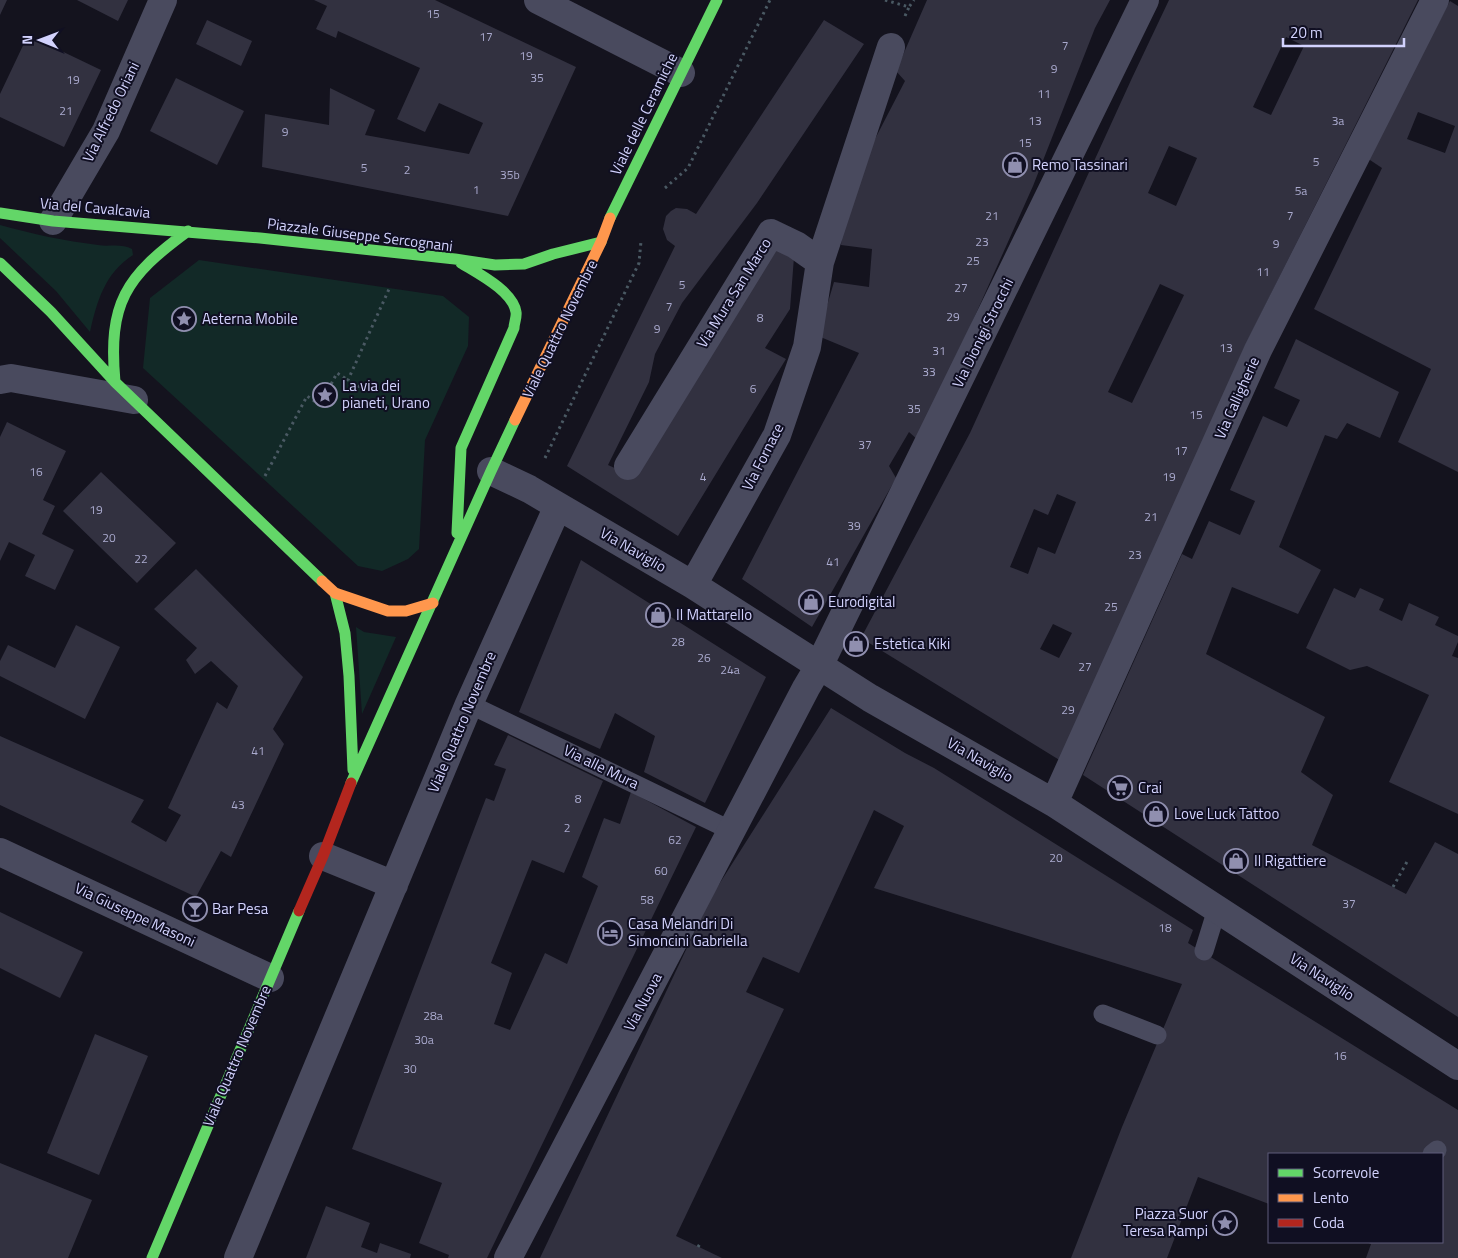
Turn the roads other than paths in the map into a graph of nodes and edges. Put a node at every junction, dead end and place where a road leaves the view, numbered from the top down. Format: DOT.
graph roads {
  1 [pos="164,0"];
  2 [pos="538,0"];
  3 [pos="717,0"];
  4 [pos="1145,0"];
  5 [pos="1435,0"];
  6 [pos="891,47"];
  7 [pos="681,73"];
  8 [pos="0,213"];
  9 [pos="53,221"];
  10 [pos="188,231"];
  11 [pos="602,242"];
  12 [pos="455,259"];
  13 [pos="820,262"];
  14 [pos="0,263"];
  15 [pos="0,380"];
  16 [pos="125,391"];
  17 [pos="628,466"];
  18 [pos="491,472"];
  19 [pos="558,506"];
  20 [pos="456,552"];
  21 [pos="693,584"];
  22 [pos="335,593"];
  23 [pos="433,603"];
  24 [pos="819,666"];
  25 [pos="469,704"];
  26 [pos="354,776"];
  27 [pos="1054,803"];
  28 [pos="732,831"];
  29 [pos="0,852"];
  30 [pos="323,856"];
  31 [pos="394,885"];
  32 [pos="1217,909"];
  33 [pos="1204,950"];
  34 [pos="270,978"];
  35 [pos="1103,1014"];
  36 [pos="1157,1035"];
  37 [pos="1458,1066"];
  38 [pos="152,1258"];
  39 [pos="238,1258"];
  40 [pos="508,1258"];
  1 -- 9 [label="street, Via Alfredo Oriani"];
  2 -- 7 [label="street"];
  3 -- 7 [label="main road, Viale delle Ceramiche"];
  4 -- 24 [label="street, Via Dionigi Strocchi"];
  5 -- 27 [label="street, Via Calligherie"];
  6 -- 13 [label="street"];
  7 -- 11 [label="main road, Viale delle Ceramiche"];
  8 -- 9 [label="main road, Via del Cavalcavia"];
  9 -- 10 [label="main road, Via del Cavalcavia"];
  10 -- 12 [label="main road, Piazzale Giuseppe Sercognani"];
  10 -- 16 [label="main road"];
  11 -- 12 [label="main road, Viale Quattro Novembre"];
  11 -- 18 [label="main road, Viale Quattro Novembre"];
  12 -- 20 [label="main road, Piazzale Giuseppe Sercognani"];
  13 -- 17 [label="street, Via Mura San Marco"];
  13 -- 21 [label="street, Via Fornace"];
  14 -- 16 [label="main road"];
  15 -- 16 [label="street"];
  16 -- 22 [label="main road"];
  18 -- 19 [label="street, Via Naviglio"];
  18 -- 20 [label="main road, Viale Quattro Novembre"];
  19 -- 21 [label="street, Via Naviglio"];
  19 -- 25 [label="street, Viale Quattro Novembre"];
  20 -- 23 [label="main road, Piazzale Giuseppe Sercognani"];
  21 -- 24 [label="street, Via Naviglio"];
  22 -- 23 [label="main road"];
  22 -- 26 [label="main road, Viale Quattro Novembre"];
  23 -- 26 [label="main road, Viale Quattro Novembre"];
  24 -- 27 [label="street, Via Naviglio"];
  24 -- 28 [label="street, Via Nuova"];
  25 -- 28 [label="lane, Via alle Mura"];
  25 -- 31 [label="street, Viale Quattro Novembre"];
  26 -- 30 [label="main road, Viale Quattro Novembre"];
  27 -- 32 [label="street, Via Naviglio"];
  28 -- 40 [label="street, Via Nuova"];
  29 -- 34 [label="street, Via Giuseppe Masoni"];
  30 -- 31 [label="street"];
  30 -- 34 [label="main road, Viale Quattro Novembre"];
  31 -- 39 [label="street, Viale Quattro Novembre"];
  32 -- 33 [label="lane"];
  32 -- 37 [label="street, Via Naviglio"];
  34 -- 38 [label="main road, Viale Quattro Novembre"];
  35 -- 36 [label="lane"];
}
